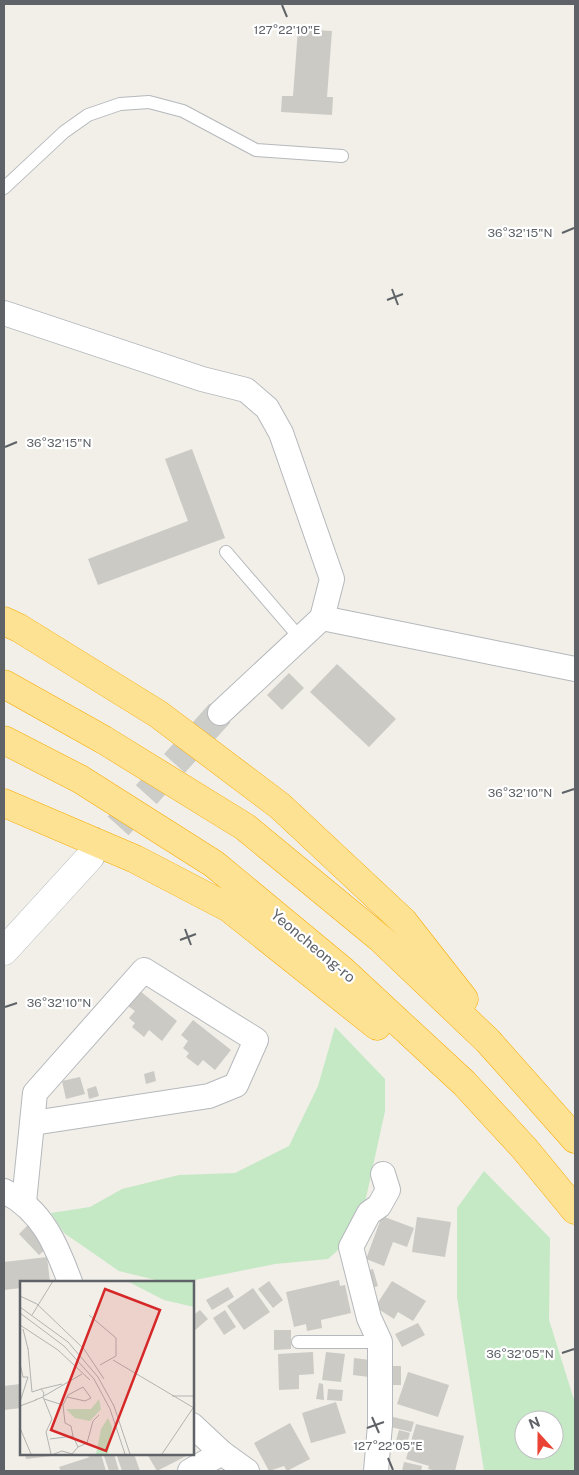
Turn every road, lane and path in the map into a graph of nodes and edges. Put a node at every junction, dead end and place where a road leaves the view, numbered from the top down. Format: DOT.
graph roads {
  1 [pos="342,156"];
  2 [pos="4,188"];
  3 [pos="4,313"];
  4 [pos="226,552"];
  5 [pos="322,618"];
  6 [pos="4,621"];
  7 [pos="300,638"];
  8 [pos="575,669"];
  9 [pos="4,684"];
  10 [pos="220,713"];
  11 [pos="4,740"];
  12 [pos="4,803"];
  13 [pos="90,857"];
  14 [pos="4,951"];
  15 [pos="544,1101"];
  16 [pos="33,1123"];
  17 [pos="575,1139"];
  18 [pos="524,1148"];
  19 [pos="383,1174"];
  20 [pos="14,1196"];
  21 [pos="575,1210"];
  22 [pos="70,1281"];
  23 [pos="298,1342"];
  24 [pos="380,1342"];
  25 [pos="194,1427"];
  26 [pos="222,1453"];
  27 [pos="190,1471"];
  28 [pos="247,1471"];
  29 [pos="376,1471"];
  1 -- 2 [label="lane"];
  3 -- 5 [label="street"];
  4 -- 7 [label="lane"];
  5 -- 7 [label="street"];
  5 -- 8 [label="street"];
  6 -- 15 [label="highway"];
  7 -- 10 [label="street"];
  9 -- 15 [label="highway"];
  11 -- 18 [label="highway, Yeoncheong-ro"];
  12 -- 18 [label="highway"];
  13 -- 14 [label="street"];
  15 -- 17 [label="highway"];
  16 -- 16 [label="street"];
  16 -- 20 [label="street"];
  18 -- 21 [label="highway, Yeoncheong-ro"];
  19 -- 24 [label="street"];
  20 -- 22 [label="street"];
  23 -- 24 [label="lane"];
  24 -- 29 [label="street"];
  25 -- 26 [label="street"];
  26 -- 27 [label="street"];
  26 -- 28 [label="street"];
}
